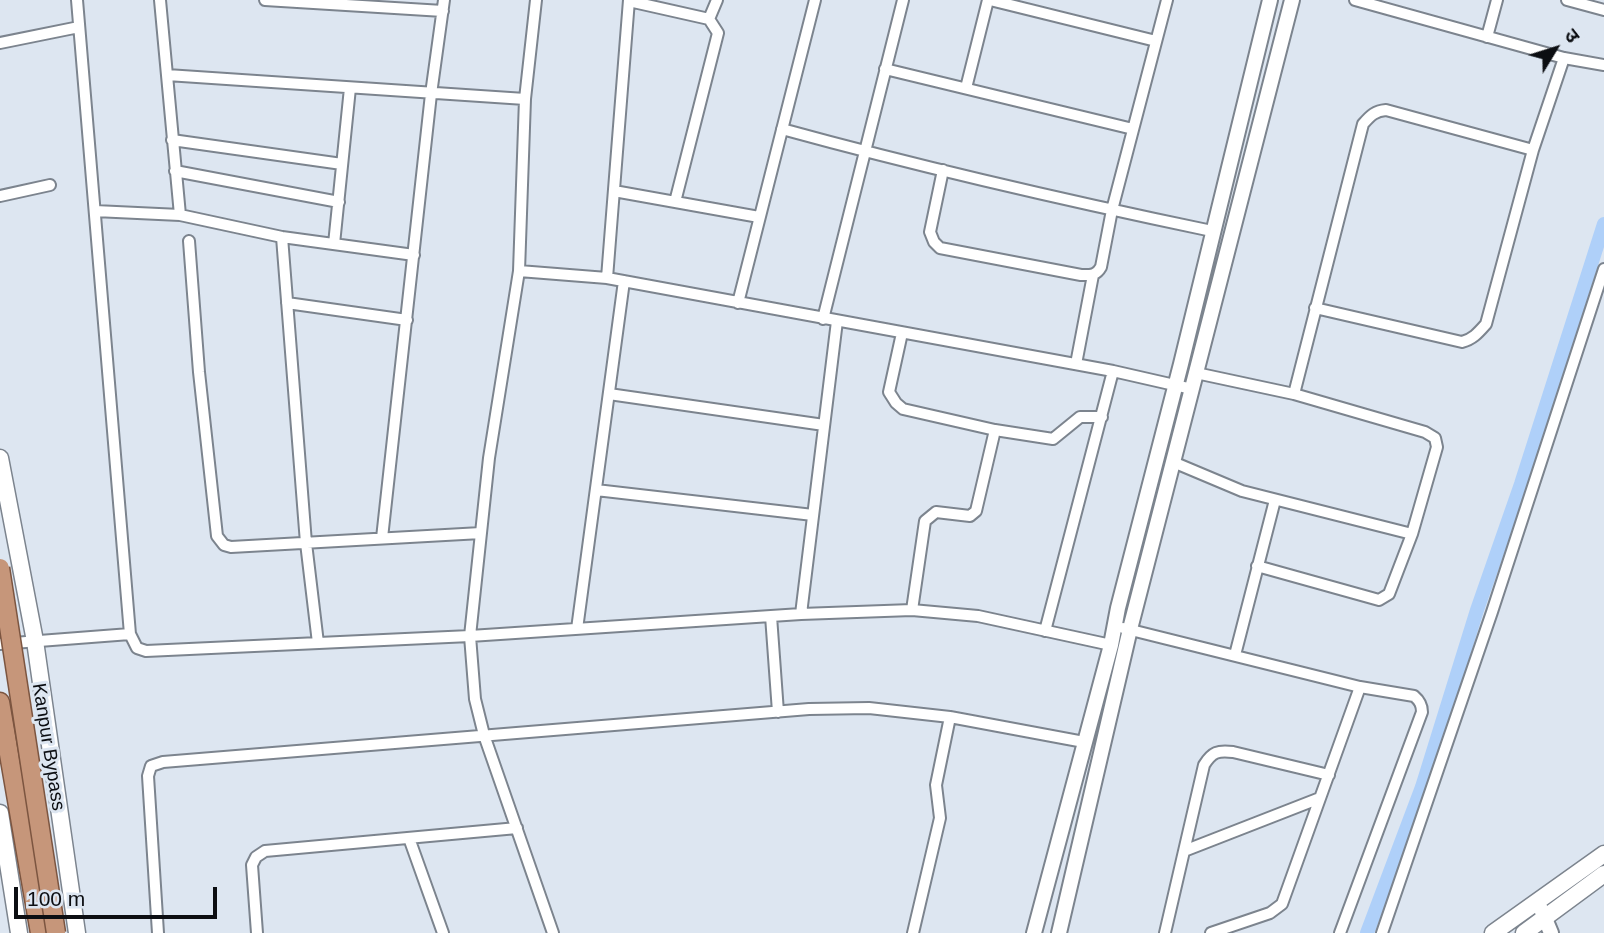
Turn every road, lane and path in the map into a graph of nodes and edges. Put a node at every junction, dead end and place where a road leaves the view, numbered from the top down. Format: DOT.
graph roads {
  1 [pos="77,0"];
  2 [pos="160,0"];
  3 [pos="265,0"];
  4 [pos="536,0"];
  5 [pos="629,0"];
  6 [pos="717,0"];
  7 [pos="814,0"];
  8 [pos="903,0"];
  9 [pos="989,0"];
  10 [pos="1167,0"];
  11 [pos="1270,0"];
  12 [pos="1292,0"];
  13 [pos="1355,0"];
  14 [pos="1497,0"];
  15 [pos="1567,0"];
  16 [pos="361,3"];
  17 [pos="444,6"];
  18 [pos="1604,10"];
  19 [pos="709,19"];
  20 [pos="79,27"];
  21 [pos="1488,37"];
  22 [pos="1156,41"];
  23 [pos="0,43"];
  24 [pos="1564,58"];
  25 [pos="1604,65"];
  26 [pos="885,69"];
  27 [pos="167,75"];
  28 [pos="966,88"];
  29 [pos="350,89"];
  30 [pos="431,94"];
  31 [pos="525,99"];
  32 [pos="782,129"];
  33 [pos="1133,129"];
  34 [pos="172,139"];
  35 [pos="1532,150"];
  36 [pos="864,152"];
  37 [pos="342,164"];
  38 [pos="943,170"];
  39 [pos="175,172"];
  40 [pos="50,185"];
  41 [pos="614,191"];
  42 [pos="0,196"];
  43 [pos="338,202"];
  44 [pos="675,202"];
  45 [pos="1112,210"];
  46 [pos="95,211"];
  47 [pos="180,215"];
  48 [pos="760,217"];
  49 [pos="1212,231"];
  50 [pos="282,237"];
  51 [pos="189,241"];
  52 [pos="334,244"];
  53 [pos="414,255"];
  54 [pos="1604,269"];
  55 [pos="519,271"];
  56 [pos="1093,275"];
  57 [pos="607,278"];
  58 [pos="624,281"];
  59 [pos="287,303"];
  60 [pos="738,303"];
  61 [pos="1315,309"];
  62 [pos="823,319"];
  63 [pos="407,320"];
  64 [pos="837,321"];
  65 [pos="902,333"];
  66 [pos="1076,364"];
  67 [pos="1113,371"];
  68 [pos="1196,373"];
  69 [pos="1174,384"];
  70 [pos="1192,389"];
  71 [pos="609,394"];
  72 [pos="1294,394"];
  73 [pos="1102,417"];
  74 [pos="824,425"];
  75 [pos="995,430"];
  76 [pos="0,458"];
  77 [pos="1173,462"];
  78 [pos="596,490"];
  79 [pos="1275,500"];
  80 [pos="813,515"];
  81 [pos="481,533"];
  82 [pos="1412,534"];
  83 [pos="382,538"];
  84 [pos="306,543"];
  85 [pos="1257,566"];
  86 [pos="0,568"];
  87 [pos="912,610"];
  88 [pos="801,614"];
  89 [pos="771,617"];
  90 [pos="1115,626"];
  91 [pos="578,629"];
  92 [pos="1130,629"];
  93 [pos="1045,631"];
  94 [pos="130,634"];
  95 [pos="470,636"];
  96 [pos="35,641"];
  97 [pos="318,643"];
  98 [pos="0,644"];
  99 [pos="1111,645"];
  100 [pos="1235,656"];
  101 [pos="1360,687"];
  102 [pos="0,702"];
  103 [pos="778,712"];
  104 [pos="950,717"];
  105 [pos="484,736"];
  106 [pos="1084,742"];
  107 [pos="1329,775"];
  108 [pos="1321,798"];
  109 [pos="0,813"];
  110 [pos="517,828"];
  111 [pos="2,837"];
  112 [pos="409,838"];
  113 [pos="1184,851"];
  114 [pos="1604,854"];
  115 [pos="1604,874"];
  116 [pos="1538,901"];
  117 [pos="1548,925"];
  118 [pos="19,933"];
  119 [pos="40,933"];
  120 [pos="56,933"];
  121 [pos="77,933"];
  122 [pos="158,933"];
  123 [pos="257,933"];
  124 [pos="443,933"];
  125 [pos="553,933"];
  126 [pos="913,933"];
  127 [pos="1034,933"];
  128 [pos="1059,933"];
  129 [pos="1165,933"];
  130 [pos="1211,933"];
  131 [pos="1340,933"];
  132 [pos="1381,933"];
  133 [pos="1493,933"];
  134 [pos="1524,933"];
  1 -- 20 [label="street"];
  2 -- 27 [label="street"];
  3 -- 16 [label="street"];
  4 -- 31 [label="street"];
  5 -- 19 [label="street"];
  5 -- 41 [label="street"];
  6 -- 19 [label="street"];
  7 -- 32 [label="street"];
  8 -- 26 [label="street"];
  9 -- 22 [label="street"];
  9 -- 28 [label="street"];
  10 -- 22 [label="street"];
  11 -- 49 [label="street"];
  12 -- 68 [label="street"];
  13 -- 21 [label="street"];
  14 -- 21 [label="street"];
  15 -- 18 [label="street"];
  16 -- 17 [label="street"];
  17 -- 30 [label="street"];
  19 -- 44 [label="street"];
  20 -- 23 [label="street"];
  20 -- 46 [label="street"];
  21 -- 24 [label="street"];
  22 -- 33 [label="street"];
  24 -- 25 [label="street"];
  24 -- 35 [label="street"];
  26 -- 28 [label="street"];
  26 -- 36 [label="street"];
  27 -- 29 [label="street"];
  27 -- 34 [label="street"];
  28 -- 33 [label="street"];
  29 -- 30 [label="street"];
  29 -- 37 [label="street"];
  30 -- 31 [label="street"];
  30 -- 53 [label="street"];
  31 -- 55 [label="street"];
  32 -- 36 [label="street"];
  32 -- 48 [label="street"];
  33 -- 45 [label="street"];
  34 -- 37 [label="street"];
  34 -- 39 [label="street"];
  35 -- 61 [label="street"];
  35 -- 61 [label="street"];
  36 -- 38 [label="street"];
  36 -- 62 [label="street"];
  37 -- 43 [label="street"];
  38 -- 45 [label="street"];
  38 -- 56 [label="street"];
  39 -- 43 [label="street"];
  39 -- 47 [label="street"];
  40 -- 42 [label="street"];
  41 -- 44 [label="street"];
  41 -- 57 [label="street"];
  43 -- 52 [label="street"];
  44 -- 48 [label="street"];
  45 -- 49 [label="street"];
  45 -- 56 [label="street"];
  46 -- 47 [label="street"];
  46 -- 94 [label="street"];
  47 -- 50 [label="street"];
  48 -- 60 [label="street"];
  49 -- 69 [label="street"];
  50 -- 52 [label="street"];
  50 -- 59 [label="street"];
  51 -- 84 [label="street"];
  52 -- 53 [label="street"];
  53 -- 63 [label="street"];
  54 -- 132 [label="street"];
  55 -- 57 [label="street"];
  55 -- 81 [label="street"];
  56 -- 66 [label="street"];
  57 -- 58 [label="street"];
  58 -- 60 [label="street"];
  58 -- 71 [label="street"];
  59 -- 63 [label="street"];
  59 -- 84 [label="street"];
  60 -- 62 [label="street"];
  61 -- 72 [label="street"];
  62 -- 64 [label="street"];
  63 -- 83 [label="street"];
  64 -- 65 [label="street"];
  64 -- 74 [label="street"];
  65 -- 66 [label="street"];
  65 -- 75 [label="street"];
  66 -- 67 [label="street"];
  67 -- 69 [label="street"];
  67 -- 73 [label="street"];
  68 -- 70 [label="street"];
  68 -- 72 [label="street"];
  69 -- 70 [label="street"];
  69 -- 90 [label="street"];
  70 -- 77 [label="street"];
  71 -- 74 [label="street"];
  71 -- 78 [label="street"];
  72 -- 82 [label="street"];
  73 -- 75 [label="street"];
  73 -- 93 [label="street"];
  74 -- 80 [label="street"];
  75 -- 87 [label="street"];
  76 -- 96 [label="main road"];
  77 -- 79 [label="street"];
  77 -- 92 [label="street"];
  78 -- 80 [label="street"];
  78 -- 91 [label="street"];
  79 -- 82 [label="street"];
  79 -- 85 [label="street"];
  80 -- 88 [label="street"];
  81 -- 83 [label="street"];
  81 -- 95 [label="street"];
  82 -- 85 [label="street"];
  83 -- 84 [label="street"];
  84 -- 97 [label="street"];
  85 -- 100 [label="street"];
  86 -- 120 [label="highway, Kanpur Bypass, bridge"];
  87 -- 88 [label="street"];
  87 -- 93 [label="street"];
  88 -- 89 [label="street"];
  89 -- 91 [label="street"];
  89 -- 103 [label="street"];
  90 -- 92 [label="street"];
  90 -- 99 [label="street"];
  91 -- 95 [label="street"];
  92 -- 100 [label="street"];
  92 -- 128 [label="street"];
  93 -- 99 [label="street"];
  94 -- 96 [label="street"];
  94 -- 97 [label="street"];
  95 -- 97 [label="street"];
  95 -- 105 [label="street"];
  96 -- 98 [label="street"];
  96 -- 121 [label="main road"];
  99 -- 106 [label="street"];
  100 -- 101 [label="street"];
  101 -- 107 [label="street"];
  101 -- 131 [label="street"];
  102 -- 119 [label="highway, Kanpur Bypass"];
  103 -- 104 [label="street"];
  103 -- 105 [label="street"];
  104 -- 106 [label="street"];
  104 -- 126 [label="street"];
  105 -- 110 [label="street"];
  105 -- 122 [label="street"];
  106 -- 127 [label="street"];
  107 -- 108 [label="street"];
  107 -- 113 [label="street"];
  108 -- 113 [label="street"];
  108 -- 130 [label="street"];
  109 -- 111 [label="main road"];
  110 -- 112 [label="street"];
  110 -- 125 [label="street"];
  111 -- 118 [label="main road"];
  112 -- 123 [label="street"];
  112 -- 124 [label="street"];
  113 -- 129 [label="street"];
  114 -- 116 [label="main road"];
  115 -- 117 [label="main road"];
  116 -- 117 [label="street"];
  116 -- 133 [label="main road"];
  117 -- 134 [label="main road"];
}
